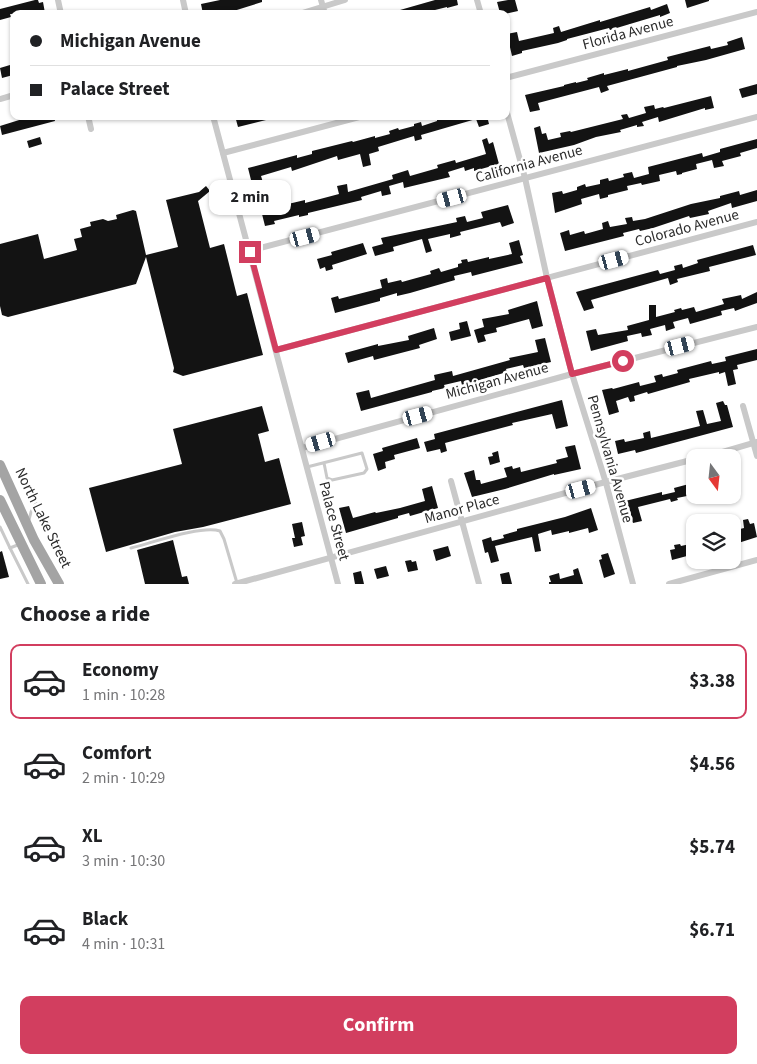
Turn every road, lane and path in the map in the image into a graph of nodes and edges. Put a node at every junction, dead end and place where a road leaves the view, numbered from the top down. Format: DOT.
graph roads {
  1 [pos="346,0"];
  2 [pos="322,3"];
  3 [pos="307,10"];
  4 [pos="757,12"];
  5 [pos="510,77"];
  6 [pos="757,117"];
  7 [pos="89,120"];
  8 [pos="214,120"];
  9 [pos="348,120"];
  10 [pos="509,120"];
  11 [pos="91,129"];
  12 [pos="223,154"];
  13 [pos="525,178"];
  14 [pos="757,222"];
  15 [pos="250,252"];
  16 [pos="547,278"];
  17 [pos="757,327"];
  18 [pos="276,350"];
  19 [pos="572,374"];
  20 [pos="743,406"];
  21 [pos="755,443"];
  22 [pos="302,448"];
  23 [pos="734,449"];
  24 [pos="757,456"];
  25 [pos="686,461"];
  26 [pos="324,463"];
  27 [pos="0,465"];
  28 [pos="307,467"];
  29 [pos="451,481"];
  30 [pos="606,483"];
  31 [pos="13,494"];
  32 [pos="0,500"];
  33 [pos="36,503"];
  34 [pos="462,522"];
  35 [pos="28,525"];
  36 [pos="0,527"];
  37 [pos="21,543"];
  38 [pos="10,548"];
  39 [pos="131,548"];
  40 [pos="331,557"];
  41 [pos="757,560"];
  42 [pos="35,583"];
  43 [pos="236,583"];
  44 [pos="59,584"];
  45 [pos="338,584"];
  46 [pos="478,584"];
  47 [pos="633,584"];
  48 [pos="669,584"];
  1 -- 2 [label="street"];
  2 -- 3 [label="street"];
  4 -- 5 [label="street, Florida Avenue"];
  6 -- 13 [label="street, California Avenue"];
  7 -- 11 [label="street"];
  8 -- 12 [label="street, Palace Street"];
  9 -- 12 [label="street"];
  10 -- 13 [label="street, Pennsylvania Avenue"];
  12 -- 15 [label="street, Palace Street"];
  13 -- 15 [label="street, California Avenue"];
  13 -- 16 [label="street, Pennsylvania Avenue"];
  14 -- 16 [label="street, Colorado Avenue"];
  15 -- 18 [label="street, Palace Street"];
  16 -- 18 [label="street, Colorado Avenue"];
  16 -- 19 [label="street, Pennsylvania Avenue"];
  17 -- 19 [label="street, Michigan Avenue"];
  18 -- 22 [label="street, Palace Street"];
  19 -- 22 [label="street, Michigan Avenue"];
  19 -- 30 [label="street, Pennsylvania Avenue"];
  20 -- 21 [label="street"];
  21 -- 23 [label="street"];
  21 -- 24 [label="street"];
  22 -- 28 [label="street, Palace Street"];
  25 -- 30 [label="street, Manor Place"];
  26 -- 26 [label="lane"];
  26 -- 28 [label="lane"];
  27 -- 31 [label="main road, North Lake Street"];
  28 -- 40 [label="street, Palace Street"];
  29 -- 34 [label="street"];
  30 -- 34 [label="street, Manor Place"];
  30 -- 47 [label="street, Pennsylvania Avenue"];
  31 -- 32 [label="lane"];
  31 -- 35 [label="main road, North Lake Street"];
  32 -- 37 [label="main road, North Lake Street"];
  33 -- 35 [label="lane"];
  34 -- 40 [label="street, Manor Place"];
  34 -- 46 [label="street"];
  35 -- 44 [label="main road, North Lake Street"];
  36 -- 38 [label="lane"];
  37 -- 38 [label="lane"];
  37 -- 42 [label="main road, North Lake Street"];
  38 -- 42 [label="lane"];
  39 -- 43 [label="lane"];
  40 -- 43 [label="street, Manor Place"];
  40 -- 45 [label="street, Palace Street"];
  41 -- 48 [label="street"];
}
